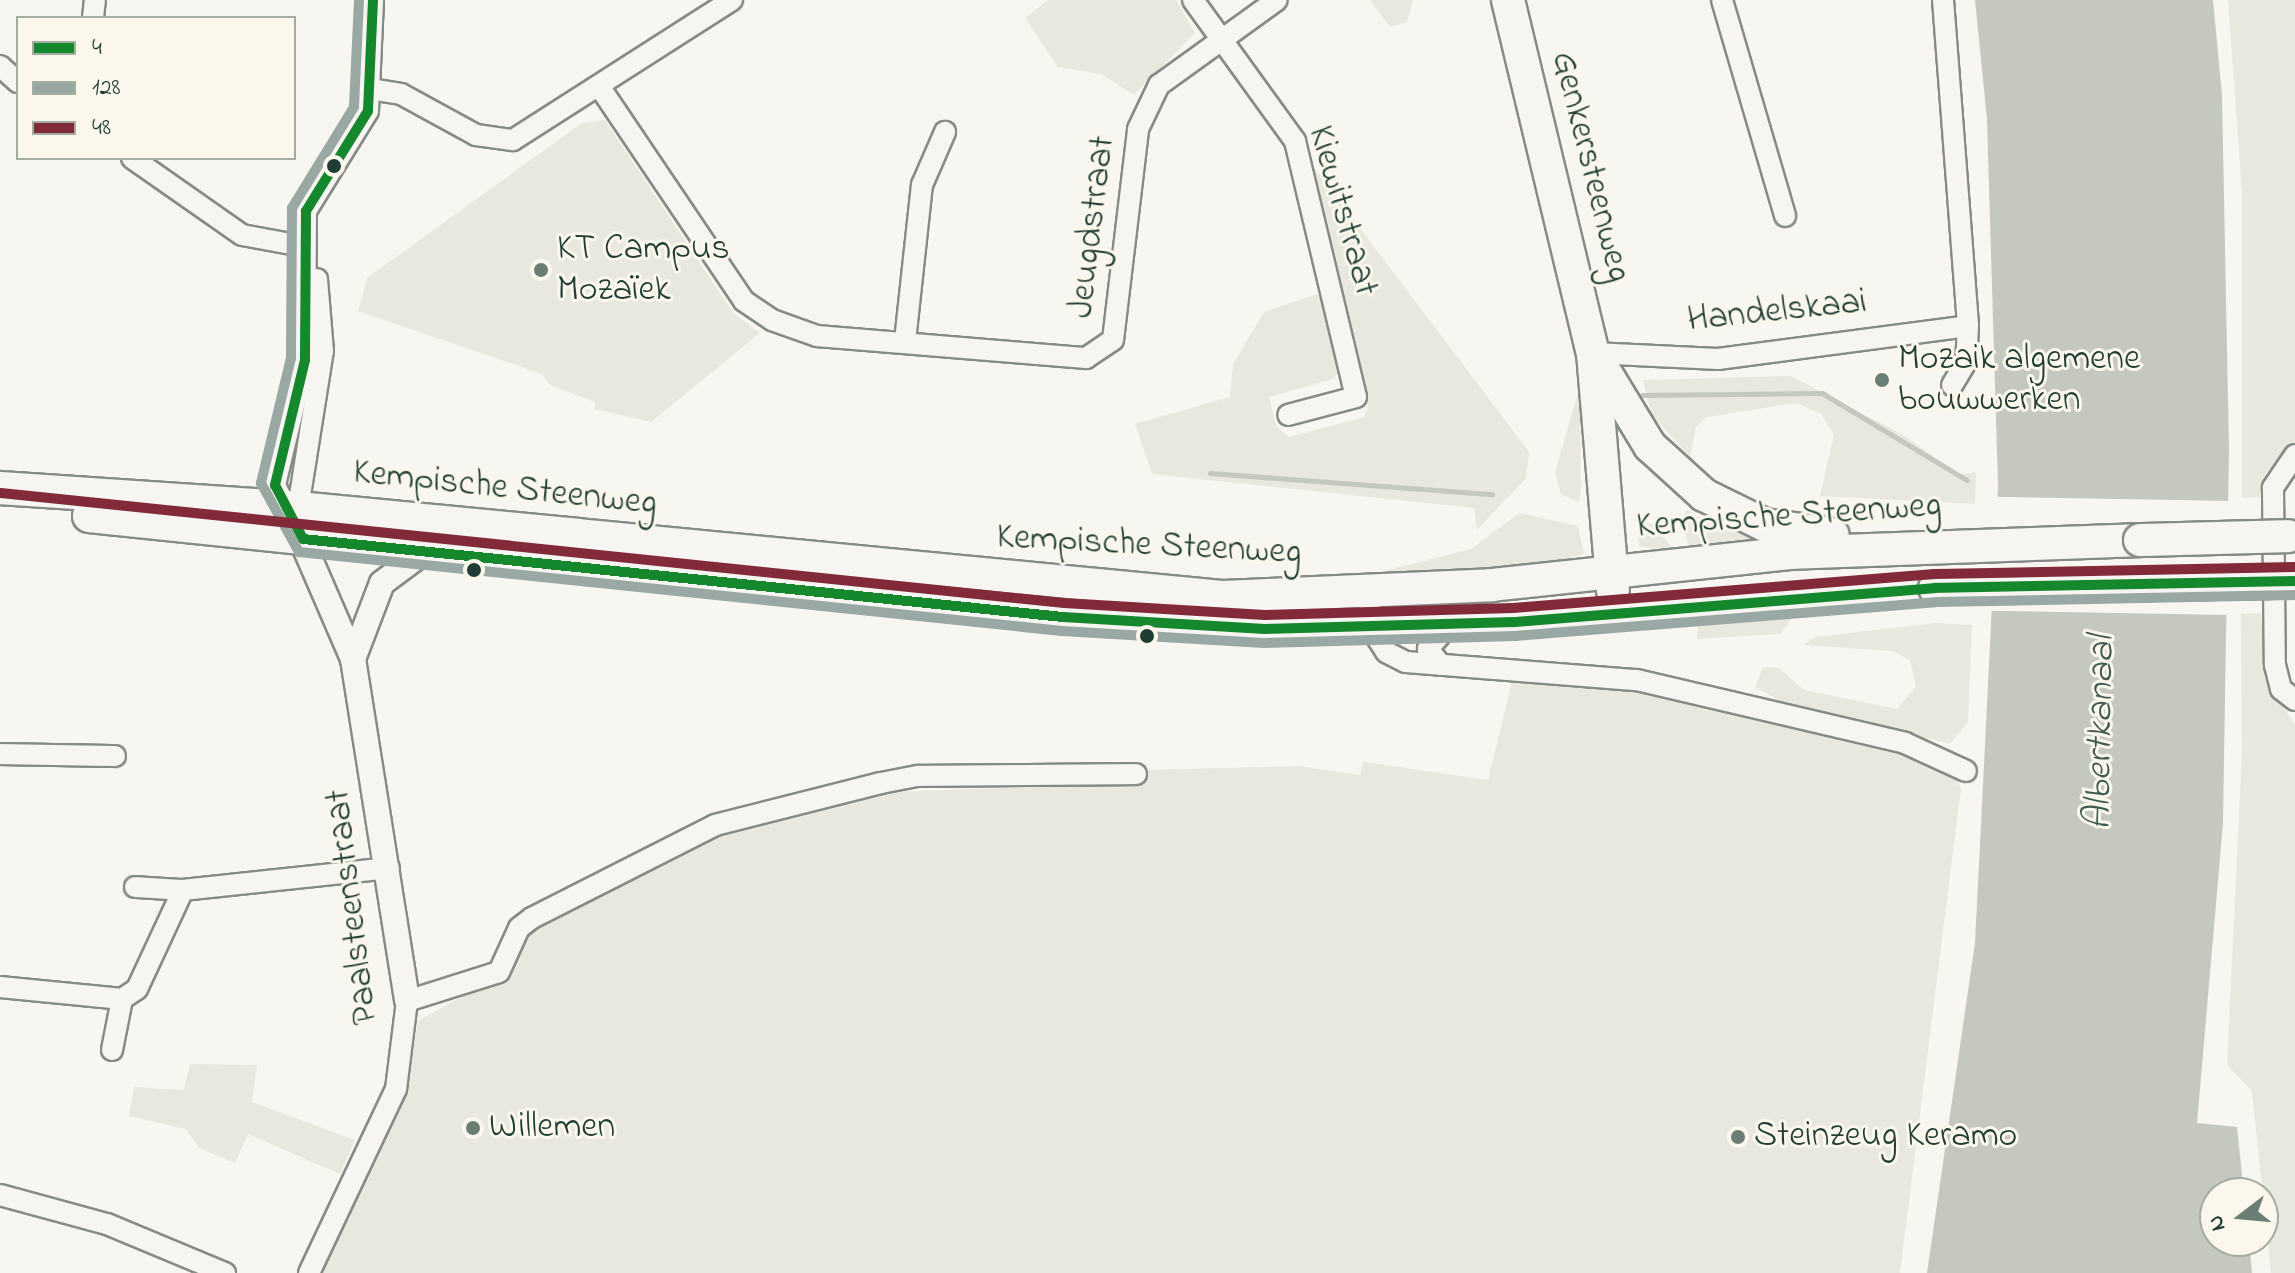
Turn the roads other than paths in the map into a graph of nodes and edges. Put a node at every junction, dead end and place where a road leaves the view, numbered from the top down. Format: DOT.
graph roads {
  1 [pos="373,0"];
  2 [pos="732,0"];
  3 [pos="1193,0"];
  4 [pos="1277,0"];
  5 [pos="1508,0"];
  6 [pos="1722,0"];
  7 [pos="1943,0"];
  8 [pos="1223,40"];
  9 [pos="0,66"];
  10 [pos="16,80"];
  11 [pos="599,86"];
  12 [pos="370,89"];
  13 [pos="945,132"];
  14 [pos="135,160"];
  15 [pos="1785,216"];
  16 [pos="302,246"];
  17 [pos="1968,326"];
  18 [pos="905,341"];
  19 [pos="1593,353"];
  20 [pos="1952,385"];
  21 [pos="1288,415"];
  22 [pos="2295,455"];
  23 [pos="0,488"];
  24 [pos="0,507"];
  25 [pos="296,518"];
  26 [pos="2292,536"];
  27 [pos="1934,545"];
  28 [pos="425,551"];
  29 [pos="1609,571"];
  30 [pos="2292,582"];
  31 [pos="1369,594"];
  32 [pos="1617,613"];
  33 [pos="1450,624"];
  34 [pos="1370,627"];
  35 [pos="353,659"];
  36 [pos="1441,665"];
  37 [pos="2295,700"];
  38 [pos="0,754"];
  39 [pos="115,756"];
  40 [pos="1966,771"];
  41 [pos="1136,774"];
  42 [pos="389,868"];
  43 [pos="135,887"];
  44 [pos="183,890"];
  45 [pos="0,987"];
  46 [pos="122,999"];
  47 [pos="407,1001"];
  48 [pos="112,1050"];
  49 [pos="0,1195"];
  50 [pos="225,1273"];
  51 [pos="309,1273"];
  1 -- 12 [label="street"];
  2 -- 11 [label="street"];
  3 -- 8 [label="street, Kiewitstraat"];
  4 -- 8 [label="street, Jeugdstraat"];
  5 -- 19 [label="main road, Genkersteenweg"];
  6 -- 15 [label="street"];
  7 -- 17 [label="street"];
  8 -- 18 [label="street, Jeugdstraat"];
  8 -- 21 [label="street, Kiewitstraat"];
  9 -- 10 [label="street"];
  11 -- 12 [label="street"];
  11 -- 18 [label="street, Jeugdstraat"];
  12 -- 16 [label="street"];
  13 -- 18 [label="street"];
  14 -- 16 [label="street"];
  16 -- 25 [label="street"];
  17 -- 19 [label="street, Handelskaai"];
  17 -- 20 [label="street"];
  19 -- 27 [label="main road, Genkersteenweg"];
  19 -- 29 [label="main road, Genkersteenweg"];
  22 -- 37 [label="street"];
  23 -- 25 [label="main road, Kempische Steenweg"];
  24 -- 25 [label="main road, Kempische Steenweg"];
  25 -- 28 [label="main road, Kempische Steenweg"];
  25 -- 31 [label="main road, Kempische Steenweg"];
  25 -- 35 [label="street, Paalsteenstraat"];
  26 -- 27 [label="main road, Kempische Steenweg, bridge"];
  27 -- 29 [label="main road, Kempische Steenweg"];
  28 -- 34 [label="main road, Kempische Steenweg"];
  28 -- 35 [label="street"];
  29 -- 31 [label="main road, Kempische Steenweg"];
  29 -- 32 [label="main road, Genkersteenweg"];
  30 -- 32 [label="main road, Kempische Steenweg, bridge"];
  31 -- 34 [label="street"];
  32 -- 33 [label="main road, Kempische Steenweg"];
  33 -- 34 [label="main road, Kempische Steenweg"];
  33 -- 36 [label="street"];
  34 -- 36 [label="street"];
  35 -- 42 [label="street, Paalsteenstraat"];
  36 -- 40 [label="street"];
  38 -- 39 [label="street"];
  41 -- 47 [label="street"];
  42 -- 44 [label="street"];
  42 -- 47 [label="street, Paalsteenstraat"];
  43 -- 44 [label="street"];
  44 -- 46 [label="street"];
  45 -- 46 [label="street"];
  46 -- 48 [label="street"];
  47 -- 51 [label="street, Paalsteenstraat"];
  49 -- 50 [label="street"];
}
